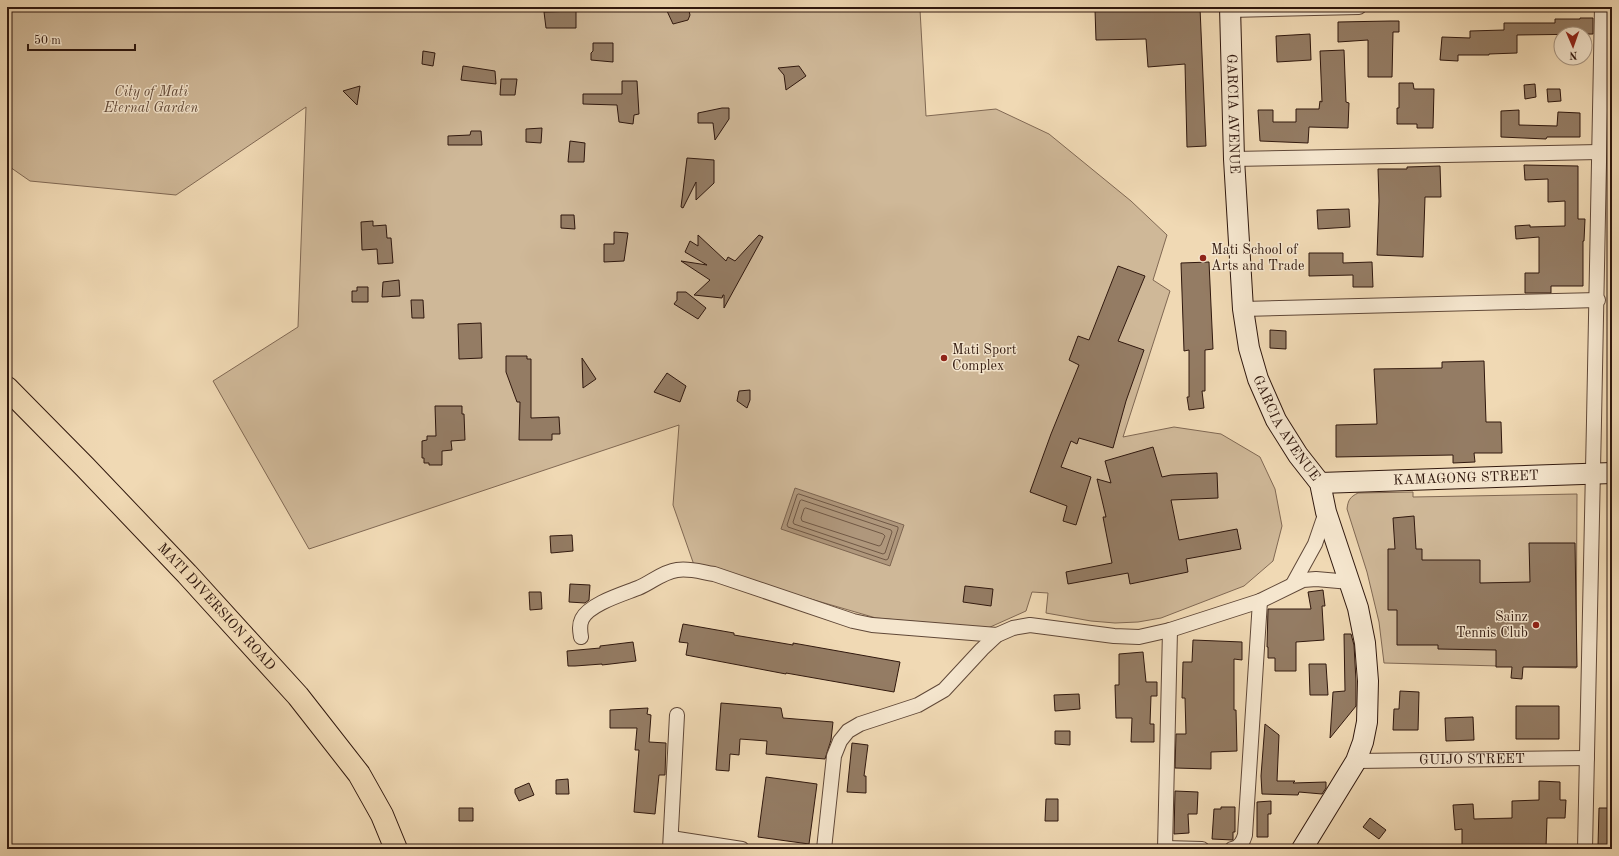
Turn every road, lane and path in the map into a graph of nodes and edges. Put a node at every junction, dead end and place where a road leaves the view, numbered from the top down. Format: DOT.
graph roads {
  1 [pos="1358,7"];
  2 [pos="1602,7"];
  3 [pos="1230,9"];
  4 [pos="1599,152"];
  5 [pos="1234,160"];
  6 [pos="1598,300"];
  7 [pos="1243,309"];
  8 [pos="7,388"];
  9 [pos="1592,474"];
  10 [pos="1612,474"];
  11 [pos="1320,483"];
  12 [pos="1326,512"];
  13 [pos="1350,582"];
  14 [pos="1292,584"];
  15 [pos="1260,601"];
  16 [pos="1170,630"];
  17 [pos="997,635"];
  18 [pos="582,637"];
  19 [pos="677,715"];
  20 [pos="1587,758"];
  21 [pos="1356,761"];
  22 [pos="670,844"];
  23 [pos="1165,848"];
  24 [pos="396,849"];
  25 [pos="742,849"];
  26 [pos="824,849"];
  27 [pos="1202,849"];
  28 [pos="1232,849"];
  29 [pos="1302,849"];
  30 [pos="1585,849"];
  1 -- 3 [label="street"];
  2 -- 4 [label="street"];
  3 -- 5 [label="street, GARCIA AVENUE"];
  4 -- 5 [label="street"];
  4 -- 6 [label="street"];
  5 -- 7 [label="street, GARCIA AVENUE"];
  6 -- 7 [label="street"];
  6 -- 9 [label="street"];
  7 -- 11 [label="street, GARCIA AVENUE"];
  8 -- 24 [label="highway, MATI DIVERSION ROAD"];
  9 -- 10 [label="street, KAMAGONG STREET"];
  9 -- 11 [label="street, KAMAGONG STREET"];
  9 -- 20 [label="street"];
  11 -- 12 [label="street, GARCIA AVENUE"];
  12 -- 13 [label="street, GARCIA AVENUE"];
  12 -- 14 [label="street"];
  13 -- 14 [label="street"];
  13 -- 21 [label="street, GARCIA AVENUE"];
  14 -- 15 [label="street"];
  15 -- 16 [label="street"];
  15 -- 28 [label="street"];
  16 -- 17 [label="street"];
  16 -- 23 [label="street"];
  17 -- 18 [label="street"];
  17 -- 26 [label="street"];
  19 -- 22 [label="street"];
  20 -- 21 [label="street, GUIJO STREET"];
  20 -- 30 [label="street"];
  21 -- 29 [label="street, GARCIA AVENUE"];
  22 -- 25 [label="street"];
  23 -- 27 [label="street"];
}
